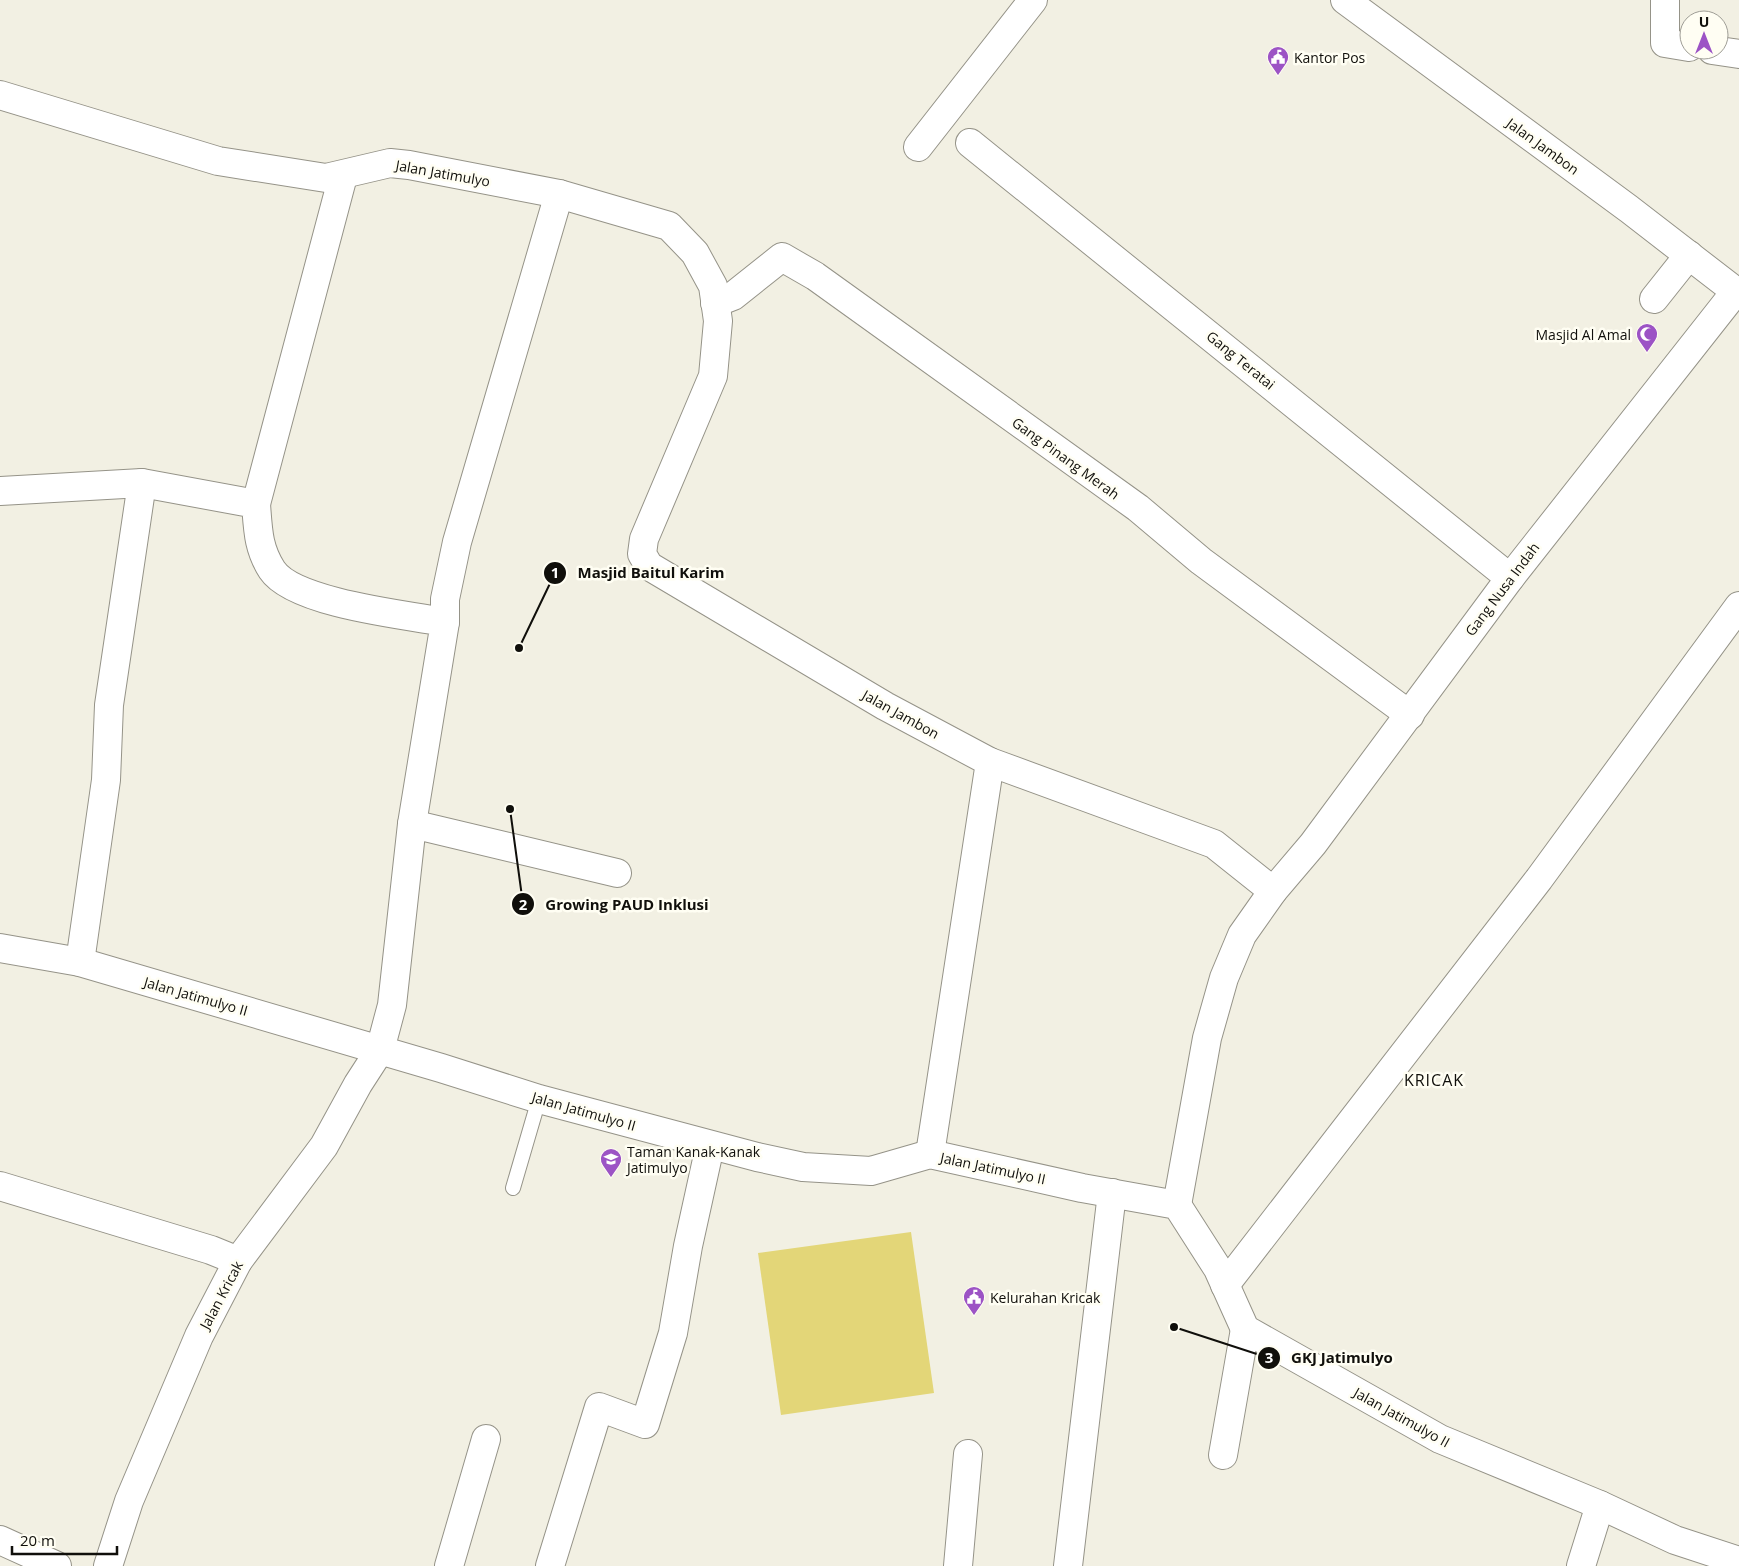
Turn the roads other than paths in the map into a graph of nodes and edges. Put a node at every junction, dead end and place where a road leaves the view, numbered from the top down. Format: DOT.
graph roads {
  1 [pos="1033,0"];
  2 [pos="1345,0"];
  3 [pos="1665,0"];
  4 [pos="1679,45"];
  5 [pos="0,95"];
  6 [pos="970,142"];
  7 [pos="918,147"];
  8 [pos="343,176"];
  9 [pos="559,194"];
  10 [pos="1689,255"];
  11 [pos="1737,292"];
  12 [pos="1654,299"];
  13 [pos="715,303"];
  14 [pos="713,376"];
  15 [pos="142,483"];
  16 [pos="0,491"];
  17 [pos="256,504"];
  18 [pos="1510,578"];
  19 [pos="1739,606"];
  20 [pos="445,622"];
  21 [pos="1410,715"];
  22 [pos="990,762"];
  23 [pos="412,824"];
  24 [pos="617,873"];
  25 [pos="1273,890"];
  26 [pos="0,948"];
  27 [pos="80,962"];
  28 [pos="380,1050"];
  29 [pos="539,1099"];
  30 [pos="710,1146"];
  31 [pos="930,1154"];
  32 [pos="0,1186"];
  33 [pos="513,1188"];
  34 [pos="1112,1193"];
  35 [pos="1177,1205"];
  36 [pos="238,1261"];
  37 [pos="1225,1285"];
  38 [pos="1245,1329"];
  39 [pos="486,1439"];
  40 [pos="968,1454"];
  41 [pos="1223,1455"];
  42 [pos="1600,1505"];
  43 [pos="0,1540"];
  44 [pos="1739,1561"];
  45 [pos="57,1566"];
  46 [pos="108,1566"];
  47 [pos="449,1566"];
  48 [pos="550,1566"];
  49 [pos="958,1566"];
  50 [pos="1068,1566"];
  51 [pos="1581,1566"];
  1 -- 7 [label="street"];
  2 -- 10 [label="street, Jalan Jambon"];
  3 -- 4 [label="street"];
  5 -- 8 [label="street, Jalan Jatimulyo"];
  6 -- 18 [label="street, Gang Teratai"];
  8 -- 9 [label="street, Jalan Jatimulyo"];
  8 -- 17 [label="street"];
  9 -- 13 [label="street, Jalan Jatimulyo"];
  9 -- 20 [label="street, Jalan Kricak"];
  10 -- 11 [label="street, Jalan Jambon"];
  10 -- 12 [label="street"];
  11 -- 18 [label="street, Gang Nusa Indah"];
  13 -- 14 [label="street, Jalan Jatimulyo"];
  13 -- 21 [label="street, Gang Pinang Merah"];
  14 -- 22 [label="street, Jalan Jambon"];
  15 -- 16 [label="street"];
  15 -- 17 [label="street"];
  15 -- 27 [label="street"];
  17 -- 20 [label="street"];
  18 -- 21 [label="street, Gang Nusa Indah"];
  19 -- 37 [label="street"];
  20 -- 23 [label="street, Jalan Kricak"];
  21 -- 25 [label="street, Gang Nusa Indah"];
  22 -- 25 [label="street, Jalan Jambon"];
  22 -- 31 [label="street"];
  23 -- 24 [label="street"];
  23 -- 28 [label="street, Jalan Kricak"];
  25 -- 35 [label="street, Gang Nusa Indah"];
  26 -- 27 [label="street, Jalan Jatimulyo II"];
  27 -- 28 [label="street, Jalan Jatimulyo II"];
  28 -- 29 [label="street, Jalan Jatimulyo II"];
  28 -- 36 [label="street, Jalan Kricak"];
  29 -- 30 [label="street, Jalan Jatimulyo II"];
  29 -- 33 [label="lane"];
  30 -- 31 [label="street, Jalan Jatimulyo II"];
  30 -- 48 [label="street"];
  31 -- 34 [label="street, Jalan Jatimulyo II"];
  32 -- 36 [label="street"];
  34 -- 35 [label="street, Jalan Jatimulyo II"];
  34 -- 50 [label="street"];
  35 -- 37 [label="street"];
  36 -- 46 [label="street, Jalan Kricak"];
  37 -- 38 [label="street"];
  38 -- 41 [label="street"];
  38 -- 42 [label="street, Jalan Jatimulyo II"];
  39 -- 47 [label="street"];
  40 -- 49 [label="street"];
  42 -- 44 [label="street, Jalan Jatimulyo II"];
  42 -- 51 [label="street"];
  43 -- 45 [label="street"];
}
